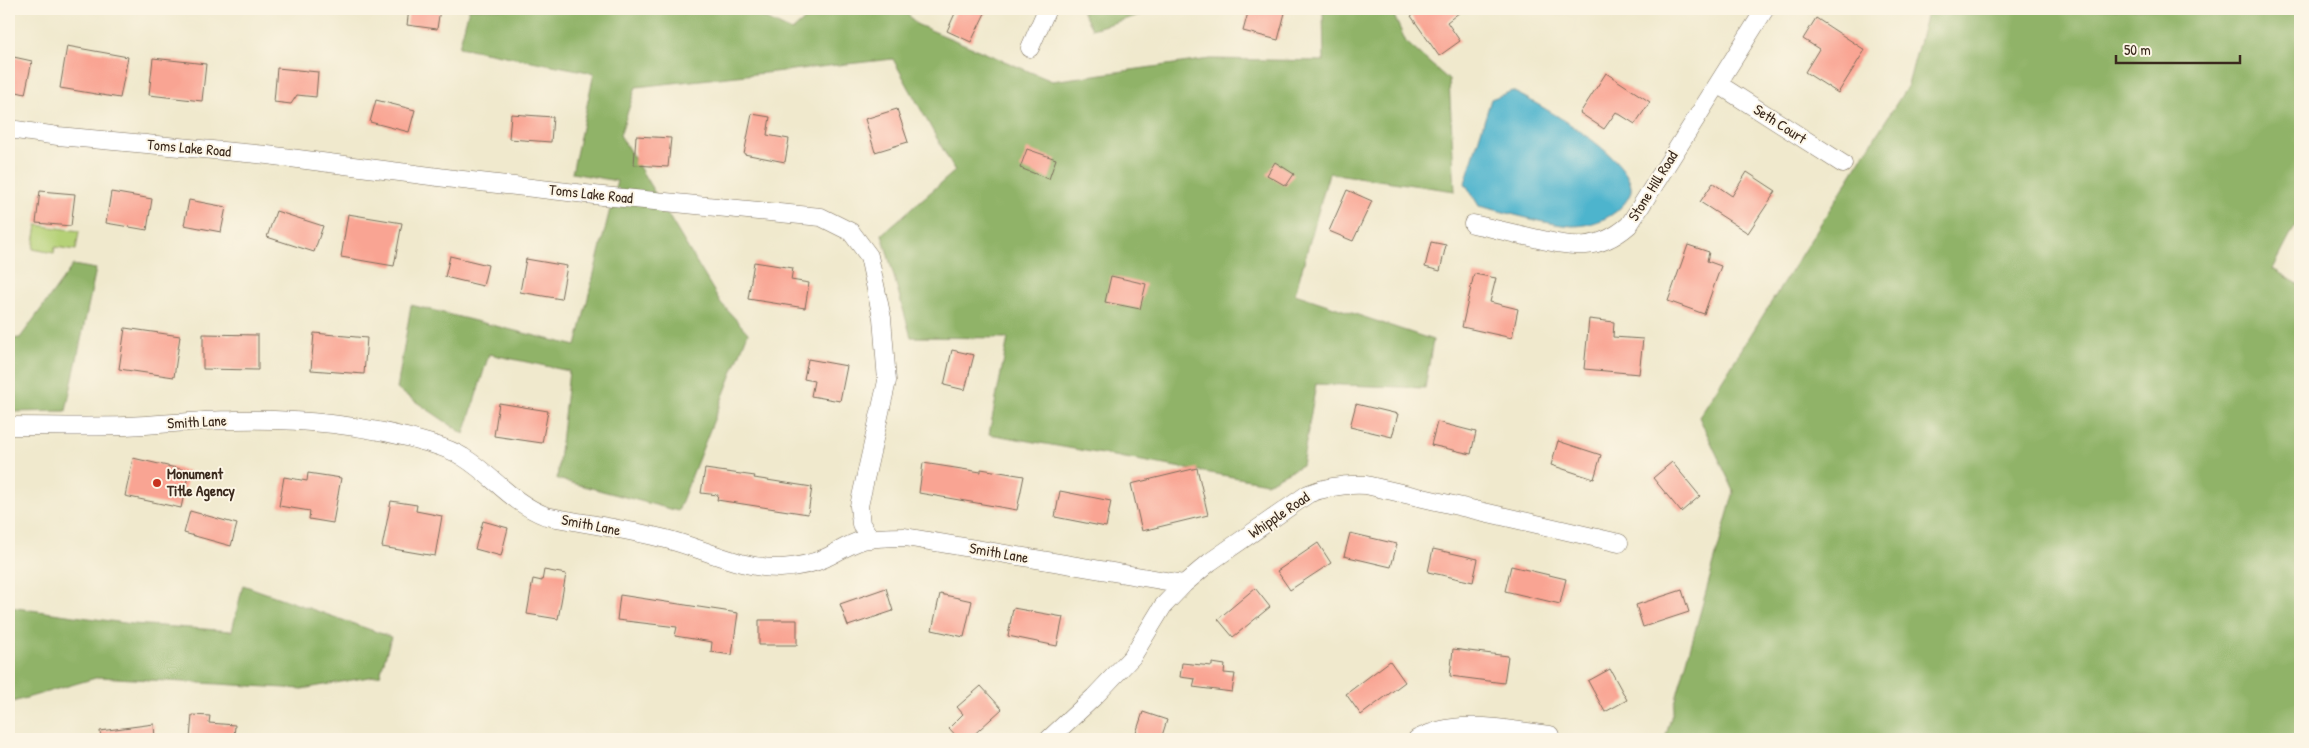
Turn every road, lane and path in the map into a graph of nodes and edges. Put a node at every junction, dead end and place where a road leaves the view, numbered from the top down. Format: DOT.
graph roads {
  1 [pos="1047,9"];
  2 [pos="1765,9"];
  3 [pos="1030,48"];
  4 [pos="1718,84"];
  5 [pos="9,129"];
  6 [pos="1842,164"];
  7 [pos="1474,224"];
  8 [pos="9,426"];
  9 [pos="871,539"];
  10 [pos="1619,542"];
  11 [pos="1184,584"];
  12 [pos="1550,735"];
  13 [pos="1049,739"];
  14 [pos="1417,739"];
  1 -- 3 [label="street"];
  2 -- 4 [label="street, Stone Hill Road"];
  4 -- 6 [label="street, Seth Court"];
  4 -- 7 [label="street, Stone Hill Road"];
  5 -- 9 [label="street, Toms Lake Road"];
  8 -- 9 [label="street, Smith Lane"];
  9 -- 11 [label="street, Smith Lane"];
  10 -- 11 [label="street, Whipple Road"];
  11 -- 13 [label="street, Whipple Road"];
  12 -- 14 [label="street"];
}
